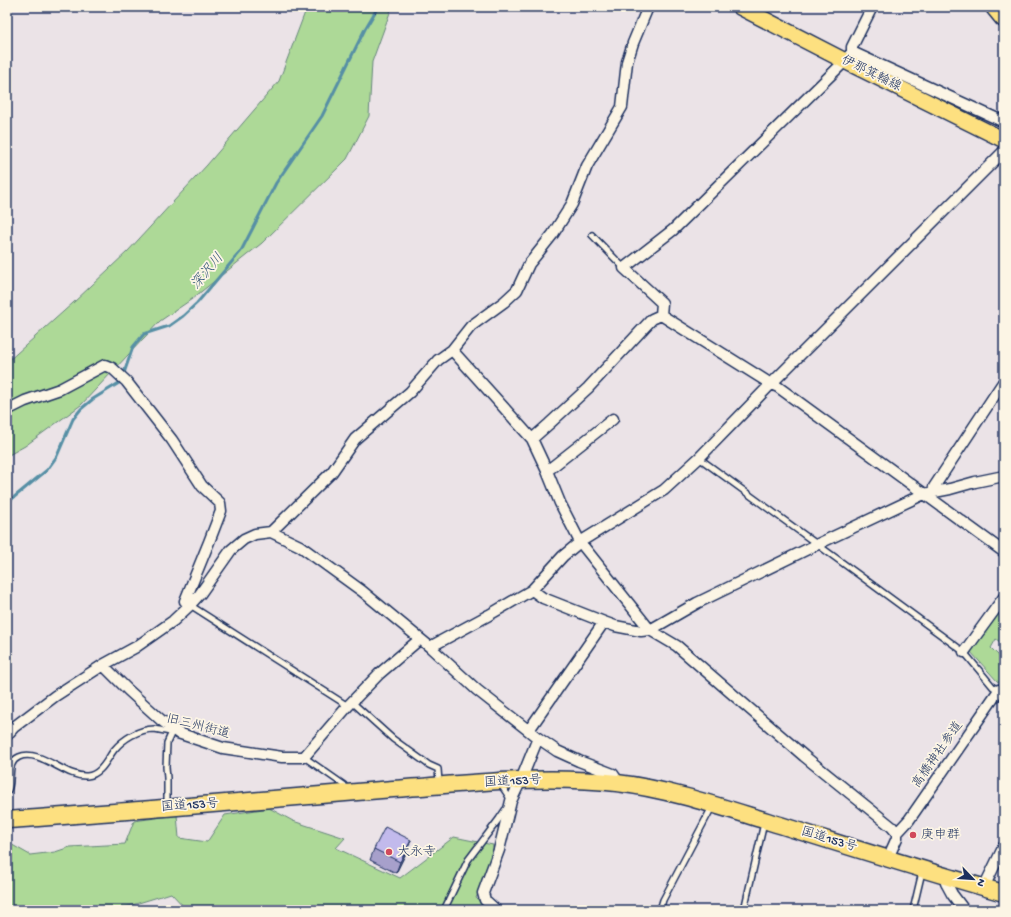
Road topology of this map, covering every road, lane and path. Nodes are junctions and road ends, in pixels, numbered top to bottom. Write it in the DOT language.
graph roads {
  1 [pos="648,7"];
  2 [pos="740,7"];
  3 [pos="872,7"];
  4 [pos="995,7"];
  5 [pos="1004,18"];
  6 [pos="848,57"];
  7 [pos="1004,122"];
  8 [pos="1004,140"];
  9 [pos="1004,151"];
  10 [pos="592,235"];
  11 [pos="624,268"];
  12 [pos="661,315"];
  13 [pos="452,350"];
  14 [pos="1004,381"];
  15 [pos="771,384"];
  16 [pos="7,410"];
  17 [pos="613,419"];
  18 [pos="532,439"];
  19 [pos="699,458"];
  20 [pos="547,471"];
  21 [pos="1004,476"];
  22 [pos="929,493"];
  23 [pos="271,532"];
  24 [pos="580,542"];
  25 [pos="818,544"];
  26 [pos="1004,552"];
  27 [pos="532,590"];
  28 [pos="1004,597"];
  29 [pos="190,605"];
  30 [pos="604,622"];
  31 [pos="650,630"];
  32 [pos="420,639"];
  33 [pos="430,647"];
  34 [pos="964,652"];
  35 [pos="103,665"];
  36 [pos="1002,691"];
  37 [pos="350,704"];
  38 [pos="529,730"];
  39 [pos="175,733"];
  40 [pos="7,735"];
  41 [pos="538,738"];
  42 [pos="304,757"];
  43 [pos="521,780"];
  44 [pos="500,782"];
  45 [pos="619,783"];
  46 [pos="440,786"];
  47 [pos="7,792"];
  48 [pos="346,793"];
  49 [pos="511,801"];
  50 [pos="713,804"];
  51 [pos="167,807"];
  52 [pos="7,820"];
  53 [pos="765,820"];
  54 [pos="897,834"];
  55 [pos="1004,846"];
  56 [pos="888,858"];
  57 [pos="923,870"];
  58 [pos="945,876"];
  59 [pos="984,888"];
  60 [pos="1004,893"];
  61 [pos="444,910"];
  62 [pos="496,910"];
  63 [pos="660,910"];
  64 [pos="744,910"];
  65 [pos="913,910"];
  66 [pos="964,910"];
  1 -- 13 [label="street"];
  2 -- 6 [label="main road, 伊那箕輪線"];
  3 -- 6 [label="street"];
  4 -- 5 [label="highway"];
  6 -- 7 [label="street"];
  6 -- 8 [label="main road, 伊那箕輪線"];
  6 -- 11 [label="street"];
  9 -- 15 [label="street"];
  10 -- 11 [label="lane"];
  11 -- 12 [label="street"];
  12 -- 15 [label="street"];
  12 -- 18 [label="street"];
  13 -- 18 [label="street"];
  13 -- 23 [label="street"];
  14 -- 22 [label="street"];
  15 -- 19 [label="street"];
  15 -- 22 [label="street"];
  16 -- 29 [label="street"];
  17 -- 20 [label="street"];
  18 -- 20 [label="street"];
  19 -- 24 [label="street"];
  19 -- 25 [label="lane"];
  20 -- 24 [label="street"];
  21 -- 22 [label="street"];
  22 -- 25 [label="street"];
  22 -- 26 [label="street"];
  23 -- 29 [label="street"];
  23 -- 32 [label="street"];
  24 -- 27 [label="street"];
  24 -- 31 [label="street"];
  25 -- 31 [label="street"];
  25 -- 34 [label="lane"];
  27 -- 30 [label="street"];
  27 -- 33 [label="street"];
  28 -- 34 [label="street"];
  29 -- 35 [label="street"];
  29 -- 37 [label="lane"];
  30 -- 31 [label="street"];
  30 -- 38 [label="street"];
  31 -- 54 [label="street"];
  32 -- 33 [label="street"];
  32 -- 37 [label="street"];
  33 -- 38 [label="street"];
  34 -- 36 [label="lane"];
  35 -- 39 [label="street"];
  35 -- 40 [label="street"];
  36 -- 54 [label="street, 高橋神社参道"];
  37 -- 42 [label="street"];
  37 -- 46 [label="lane"];
  38 -- 41 [label="street"];
  39 -- 42 [label="street, 旧三州街道"];
  39 -- 47 [label="lane, 旧三州街道"];
  39 -- 51 [label="lane"];
  41 -- 43 [label="street"];
  41 -- 45 [label="street"];
  42 -- 48 [label="lane"];
  43 -- 44 [label="highway, 国道153号"];
  43 -- 45 [label="highway, 国道153号"];
  43 -- 49 [label="street"];
  44 -- 46 [label="highway, 国道153号"];
  44 -- 49 [label="lane"];
  45 -- 50 [label="highway, 国道153号"];
  46 -- 48 [label="highway, 国道153号"];
  48 -- 51 [label="highway, 国道153号"];
  49 -- 61 [label="lane"];
  49 -- 62 [label="street"];
  50 -- 53 [label="highway, 国道153号"];
  50 -- 63 [label="lane"];
  51 -- 52 [label="highway, 国道153号"];
  53 -- 56 [label="highway, 国道153号"];
  53 -- 64 [label="lane"];
  54 -- 56 [label="street"];
  55 -- 59 [label="street"];
  56 -- 57 [label="highway, 国道153号"];
  57 -- 58 [label="highway, 国道153号"];
  57 -- 65 [label="lane"];
  58 -- 59 [label="highway, 国道153号"];
  58 -- 66 [label="street"];
  59 -- 60 [label="highway, 国道153号"];
}
